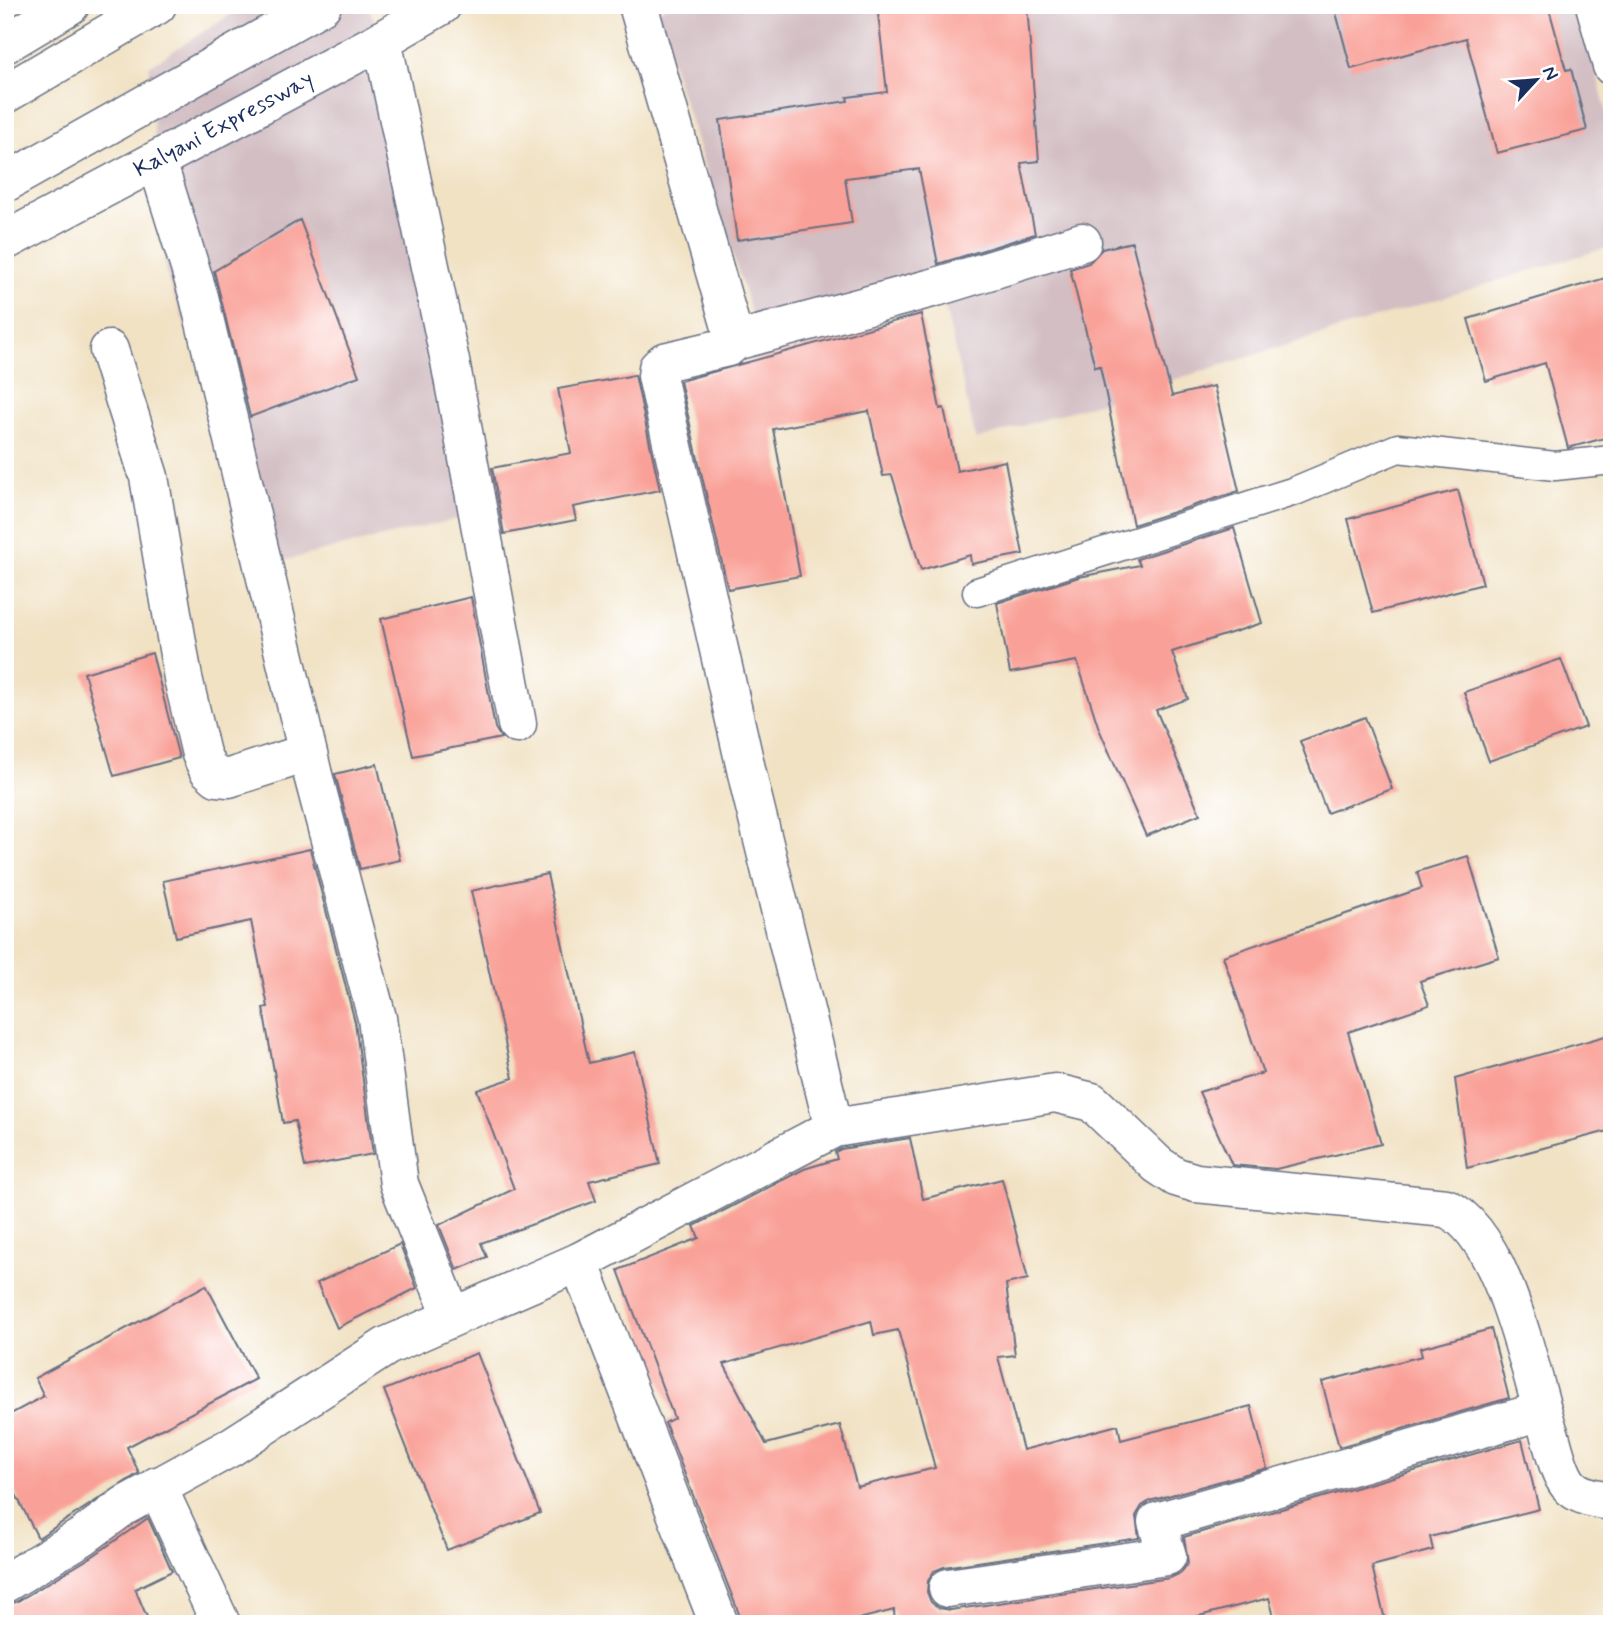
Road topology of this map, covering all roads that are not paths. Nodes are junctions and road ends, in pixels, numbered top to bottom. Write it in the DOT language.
graph roads {
  1 [pos="70,5"];
  2 [pos="157,5"];
  3 [pos="322,5"];
  4 [pos="442,5"];
  5 [pos="638,5"];
  6 [pos="1595,5"];
  7 [pos="382,40"];
  8 [pos="5,44"];
  9 [pos="1612,66"];
  10 [pos="5,94"];
  11 [pos="157,161"];
  12 [pos="5,183"];
  13 [pos="5,241"];
  14 [pos="1082,242"];
  15 [pos="735,341"];
  16 [pos="109,350"];
  17 [pos="1612,460"];
  18 [pos="977,592"];
  19 [pos="517,724"];
  20 [pos="307,753"];
  21 [pos="834,1128"];
  22 [pos="579,1262"];
  23 [pos="453,1316"];
  24 [pos="1542,1411"];
  25 [pos="157,1486"];
  26 [pos="1612,1501"];
  27 [pos="5,1583"];
  28 [pos="948,1588"];
  29 [pos="221,1624"];
  30 [pos="719,1624"];
  1 -- 8 [label="main road"];
  2 -- 10 [label="main road"];
  3 -- 12 [label="main road"];
  4 -- 7 [label="main road, Kalyani Expressway"];
  5 -- 15 [label="main road"];
  6 -- 9 [label="main road"];
  7 -- 11 [label="main road, Kalyani Expressway"];
  7 -- 19 [label="main road"];
  11 -- 13 [label="main road, Kalyani Expressway"];
  11 -- 20 [label="main road"];
  14 -- 15 [label="main road"];
  15 -- 21 [label="main road"];
  16 -- 20 [label="main road"];
  17 -- 18 [label="lane"];
  20 -- 23 [label="main road"];
  21 -- 22 [label="main road"];
  21 -- 24 [label="main road"];
  22 -- 23 [label="main road"];
  22 -- 30 [label="main road"];
  23 -- 25 [label="main road"];
  24 -- 26 [label="main road"];
  24 -- 28 [label="main road"];
  25 -- 27 [label="main road"];
  25 -- 29 [label="main road"];
}
